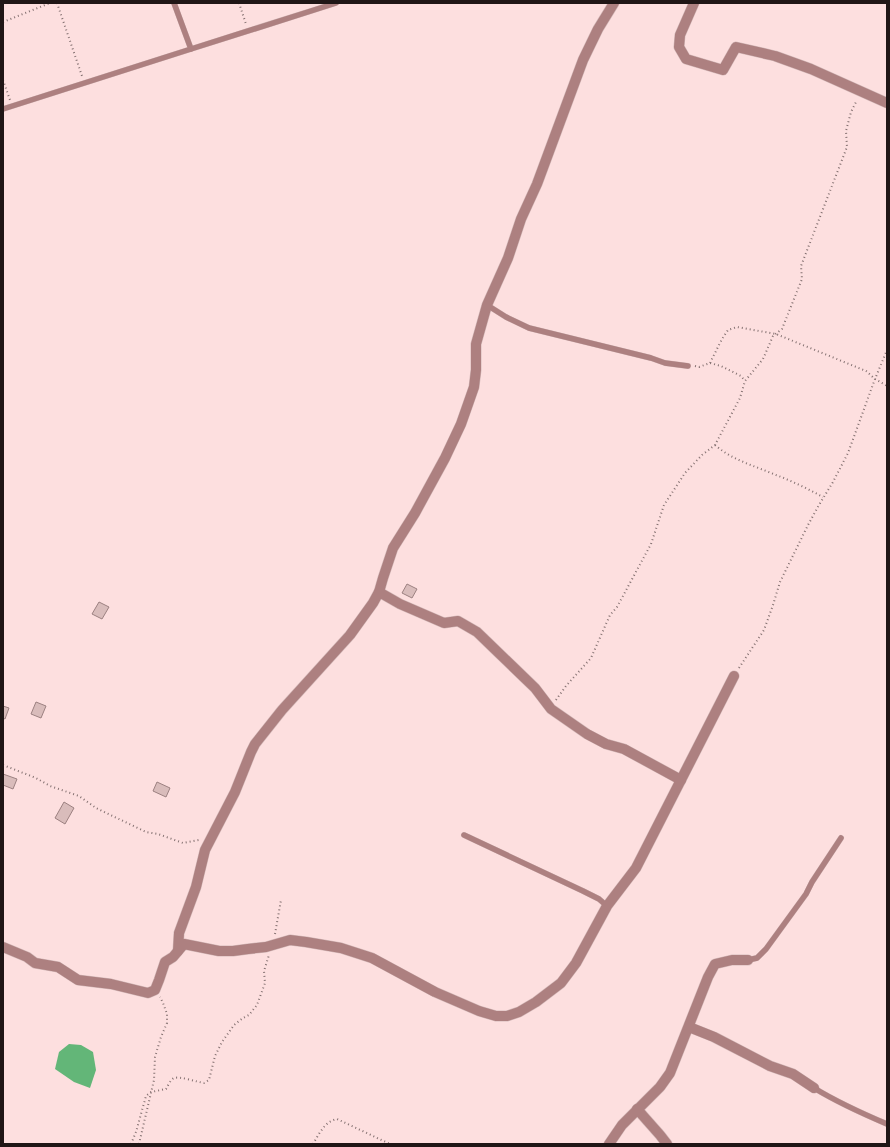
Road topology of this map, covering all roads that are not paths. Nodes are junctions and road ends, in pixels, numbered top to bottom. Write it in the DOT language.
graph roads {
  1 [pos="174,3"];
  2 [pos="336,3"];
  3 [pos="614,3"];
  4 [pos="694,3"];
  5 [pos="191,49"];
  6 [pos="887,103"];
  7 [pos="3,109"];
  8 [pos="487,305"];
  9 [pos="688,366"];
  10 [pos="379,592"];
  11 [pos="734,676"];
  12 [pos="681,780"];
  13 [pos="464,835"];
  14 [pos="841,838"];
  15 [pos="607,906"];
  16 [pos="3,947"];
  17 [pos="178,951"];
  18 [pos="748,960"];
  19 [pos="689,1027"];
  20 [pos="814,1088"];
  21 [pos="637,1109"];
  22 [pos="887,1124"];
  23 [pos="609,1144"];
  24 [pos="667,1144"];
  1 -- 5 [label="lane"];
  2 -- 5 [label="lane"];
  3 -- 8 [label="street"];
  4 -- 6 [label="street"];
  5 -- 7 [label="lane"];
  8 -- 9 [label="lane"];
  8 -- 10 [label="street"];
  10 -- 12 [label="street"];
  10 -- 17 [label="street"];
  11 -- 12 [label="street"];
  12 -- 15 [label="street"];
  13 -- 15 [label="lane"];
  14 -- 18 [label="lane"];
  15 -- 17 [label="street"];
  16 -- 17 [label="street"];
  18 -- 19 [label="street"];
  19 -- 20 [label="street"];
  19 -- 21 [label="street"];
  20 -- 22 [label="lane"];
  21 -- 23 [label="street"];
  21 -- 24 [label="street"];
}
